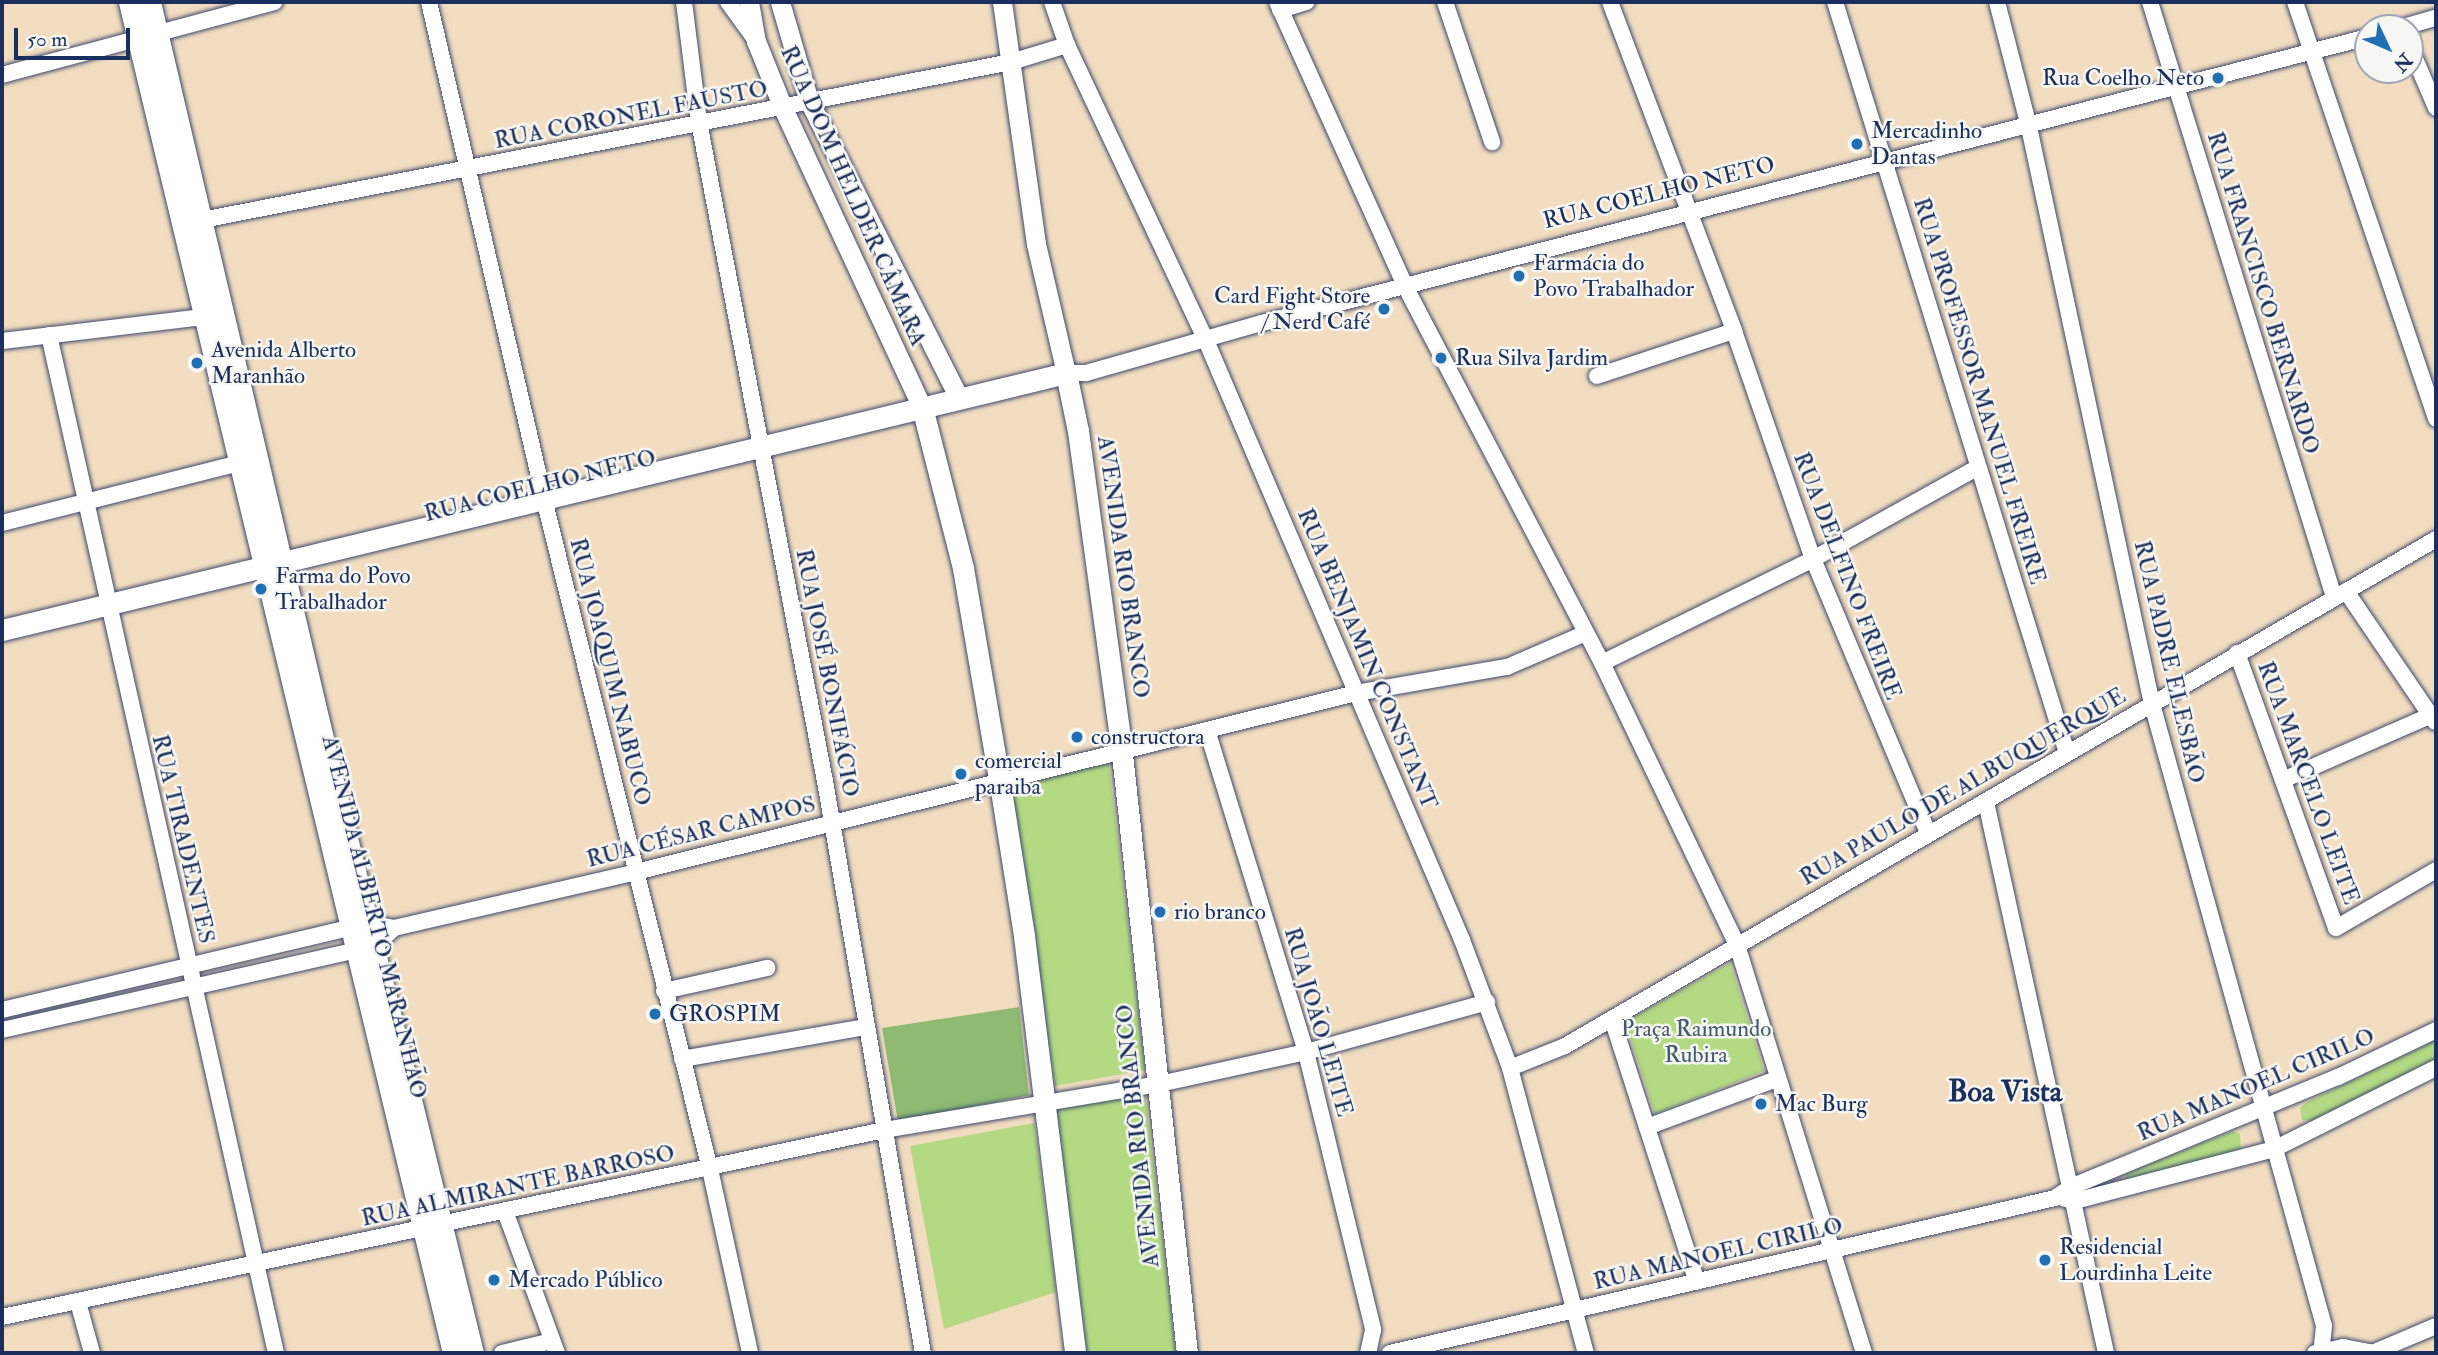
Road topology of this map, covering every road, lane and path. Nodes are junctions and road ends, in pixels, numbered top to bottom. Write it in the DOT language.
graph roads {
  1 [pos="129,2"];
  2 [pos="150,2"];
  3 [pos="274,2"];
  4 [pos="429,2"];
  5 [pos="684,2"];
  6 [pos="728,2"];
  7 [pos="749,2"];
  8 [pos="780,2"];
  9 [pos="1002,2"];
  10 [pos="1052,2"];
  11 [pos="1307,2"];
  12 [pos="1446,2"];
  13 [pos="1610,2"];
  14 [pos="1835,2"];
  15 [pos="1997,2"];
  16 [pos="2150,2"];
  17 [pos="2295,2"];
  18 [pos="1279,6"];
  19 [pos="148,36"];
  20 [pos="756,41"];
  21 [pos="2354,41"];
  22 [pos="1067,45"];
  23 [pos="2312,53"];
  24 [pos="1010,62"];
  25 [pos="2,75"];
  26 [pos="2424,80"];
  27 [pos="2176,89"];
  28 [pos="808,101"];
  29 [pos="783,108"];
  30 [pos="2436,108"];
  31 [pos="699,122"];
  32 [pos="2029,127"];
  33 [pos="1492,142"];
  34 [pos="1886,163"];
  35 [pos="467,171"];
  36 [pos="1689,212"];
  37 [pos="202,220"];
  38 [pos="1405,286"];
  39 [pos="204,317"];
  40 [pos="1734,331"];
  41 [pos="49,335"];
  42 [pos="1205,338"];
  43 [pos="2,341"];
  44 [pos="1597,376"];
  45 [pos="1074,377"];
  46 [pos="958,398"];
  47 [pos="925,413"];
  48 [pos="2436,419"];
  49 [pos="762,453"];
  50 [pos="239,463"];
  51 [pos="1978,467"];
  52 [pos="83,499"];
  53 [pos="545,505"];
  54 [pos="2,523"];
  55 [pos="2436,539"];
  56 [pos="1813,559"];
  57 [pos="275,570"];
  58 [pos="2340,594"];
  59 [pos="109,611"];
  60 [pos="2,630"];
  61 [pos="1586,633"];
  62 [pos="2,641"];
  63 [pos="2237,653"];
  64 [pos="1602,663"];
  65 [pos="1356,693"];
  66 [pos="2152,704"];
  67 [pos="2434,717"];
  68 [pos="1207,730"];
  69 [pos="2067,753"];
  70 [pos="1122,754"];
  71 [pos="2283,780"];
  72 [pos="1000,784"];
  73 [pos="1986,802"];
  74 [pos="831,823"];
  75 [pos="1928,833"];
  76 [pos="2436,870"];
  77 [pos="636,872"];
  78 [pos="363,937"];
  79 [pos="1737,945"];
  80 [pos="188,966"];
  81 [pos="767,968"];
  82 [pos="193,986"];
  83 [pos="664,990"];
  84 [pos="1487,1002"];
  85 [pos="2,1010"];
  86 [pos="1612,1019"];
  87 [pos="866,1027"];
  88 [pos="2,1030"];
  89 [pos="2436,1030"];
  90 [pos="1306,1052"];
  91 [pos="682,1059"];
  92 [pos="1510,1068"];
  93 [pos="2436,1068"];
  94 [pos="1777,1079"];
  95 [pos="1158,1084"];
  96 [pos="1044,1103"];
  97 [pos="2262,1107"];
  98 [pos="1647,1127"];
  99 [pos="884,1130"];
  100 [pos="2274,1149"];
  101 [pos="710,1169"];
  102 [pos="2074,1193"];
  103 [pos="505,1211"];
  104 [pos="432,1226"];
  105 [pos="1833,1253"];
  106 [pos="255,1263"];
  107 [pos="1697,1282"];
  108 [pos="78,1301"];
  109 [pos="1575,1310"];
  110 [pos="2,1317"];
  111 [pos="2324,1326"];
  112 [pos="2436,1326"];
  113 [pos="1373,1330"];
  114 [pos="555,1347"];
  115 [pos="2343,1350"];
  116 [pos="92,1353"];
  117 [pos="276,1353"];
  118 [pos="453,1353"];
  119 [pos="473,1353"];
  120 [pos="502,1353"];
  121 [pos="750,1353"];
  122 [pos="923,1353"];
  123 [pos="1075,1353"];
  124 [pos="1187,1353"];
  125 [pos="1368,1353"];
  126 [pos="1394,1353"];
  127 [pos="1586,1353"];
  128 [pos="1864,1353"];
  129 [pos="2106,1353"];
  130 [pos="2319,1353"];
  131 [pos="2373,1353"];
  1 -- 19 [label="main road, AVENIDA ALBERTO MARANHÃO"];
  2 -- 19 [label="main road, AVENIDA ALBERTO MARANHÃO"];
  3 -- 19 [label="street"];
  4 -- 35 [label="street, RUA JOAQUIM NABUCO"];
  5 -- 31 [label="street, RUA JOSÉ BONIFÁCIO"];
  6 -- 20 [label="street"];
  7 -- 20 [label="street, RUA DOM HELDER CÂMARA"];
  8 -- 28 [label="street, RUA DOM HELDER CÂMARA"];
  9 -- 24 [label="street, AVENIDA RIO BRANCO"];
  10 -- 22 [label="street, RUA BENJAMIN CONSTANT"];
  11 -- 18 [label="street"];
  12 -- 33 [label="street"];
  13 -- 36 [label="street, RUA DELFINO FREIRE"];
  14 -- 34 [label="street, RUA PROFESSOR MANUEL FREIRE"];
  15 -- 32 [label="street, RUA PADRE ELESBÃO"];
  16 -- 27 [label="street, RUA FRANCISCO BERNARDO"];
  17 -- 23 [label="street"];
  18 -- 38 [label="street"];
  19 -- 25 [label="street"];
  19 -- 37 [label="main road, AVENIDA ALBERTO MARANHÃO"];
  19 -- 39 [label="main road, AVENIDA ALBERTO MARANHÃO"];
  20 -- 29 [label="street, RUA DOM HELDER CÂMARA"];
  21 -- 23 [label="street, RUA COELHO NETO"];
  22 -- 24 [label="street, RUA CORONEL FAUSTO"];
  22 -- 42 [label="street, RUA BENJAMIN CONSTANT"];
  23 -- 27 [label="street, RUA COELHO NETO"];
  23 -- 48 [label="street"];
  24 -- 28 [label="street, RUA CORONEL FAUSTO"];
  24 -- 45 [label="street, AVENIDA RIO BRANCO"];
  26 -- 30 [label="street"];
  27 -- 32 [label="street, RUA COELHO NETO"];
  27 -- 58 [label="street, RUA FRANCISCO BERNARDO"];
  28 -- 29 [label="street, RUA CORONEL FAUSTO"];
  28 -- 46 [label="street, RUA DOM HELDER CÂMARA"];
  29 -- 31 [label="street, RUA CORONEL FAUSTO"];
  29 -- 47 [label="street, RUA DOM HELDER CÂMARA"];
  31 -- 35 [label="street, RUA CORONEL FAUSTO"];
  31 -- 49 [label="street, RUA JOSÉ BONIFÁCIO"];
  32 -- 34 [label="street, RUA COELHO NETO"];
  32 -- 66 [label="street, RUA PADRE ELESBÃO"];
  34 -- 36 [label="street, RUA COELHO NETO"];
  34 -- 51 [label="street, RUA PROFESSOR MANUEL FREIRE"];
  35 -- 37 [label="street, RUA CORONEL FAUSTO"];
  35 -- 53 [label="street, RUA JOAQUIM NABUCO"];
  36 -- 38 [label="street, RUA COELHO NETO"];
  36 -- 40 [label="street, RUA DELFINO FREIRE"];
  37 -- 57 [label="main road, AVENIDA ALBERTO MARANHÃO"];
  38 -- 42 [label="street, RUA COELHO NETO"];
  38 -- 61 [label="street"];
  39 -- 41 [label="street"];
  39 -- 50 [label="main road, AVENIDA ALBERTO MARANHÃO"];
  40 -- 44 [label="street"];
  40 -- 56 [label="street, RUA DELFINO FREIRE"];
  41 -- 43 [label="street"];
  41 -- 52 [label="street, RUA TIRADENTES"];
  42 -- 45 [label="street, RUA COELHO NETO"];
  42 -- 65 [label="street, RUA BENJAMIN CONSTANT"];
  45 -- 46 [label="main road, RUA COELHO NETO"];
  45 -- 47 [label="main road, RUA COELHO NETO"];
  45 -- 70 [label="main road, AVENIDA RIO BRANCO"];
  46 -- 47 [label="main road, RUA COELHO NETO"];
  47 -- 49 [label="main road, RUA COELHO NETO"];
  47 -- 72 [label="main road"];
  49 -- 53 [label="main road, RUA COELHO NETO"];
  49 -- 74 [label="street, RUA JOSÉ BONIFÁCIO"];
  50 -- 52 [label="street"];
  50 -- 57 [label="main road, AVENIDA ALBERTO MARANHÃO"];
  51 -- 56 [label="street"];
  51 -- 69 [label="street, RUA PROFESSOR MANUEL FREIRE"];
  52 -- 54 [label="street"];
  52 -- 59 [label="street, RUA TIRADENTES"];
  53 -- 57 [label="main road, RUA COELHO NETO"];
  53 -- 77 [label="street, RUA JOAQUIM NABUCO"];
  55 -- 58 [label="street, RUA PAULO DE ALBUQUERQUE"];
  56 -- 64 [label="street"];
  56 -- 75 [label="street, RUA DELFINO FREIRE"];
  57 -- 59 [label="main road, RUA COELHO NETO"];
  57 -- 78 [label="main road, AVENIDA ALBERTO MARANHÃO"];
  58 -- 63 [label="street, RUA PAULO DE ALBUQUERQUE"];
  58 -- 67 [label="street, RUA FRANCISCO BERNARDO"];
  59 -- 60 [label="main road, RUA COELHO NETO"];
  59 -- 62 [label="main road, RUA COELHO NETO"];
  59 -- 80 [label="street, RUA TIRADENTES"];
  61 -- 64 [label="street"];
  61 -- 65 [label="street, RUA CÉSAR CAMPOS"];
  63 -- 66 [label="street, RUA PAULO DE ALBUQUERQUE"];
  63 -- 71 [label="street, RUA MARCELO LEITE"];
  64 -- 79 [label="street"];
  65 -- 68 [label="street, RUA CÉSAR CAMPOS"];
  65 -- 84 [label="street, RUA BENJAMIN CONSTANT"];
  66 -- 69 [label="street, RUA PAULO DE ALBUQUERQUE"];
  66 -- 97 [label="street, RUA PADRE ELESBÃO"];
  67 -- 71 [label="street"];
  68 -- 70 [label="street, RUA CÉSAR CAMPOS"];
  68 -- 90 [label="street, RUA JOÃO LEITE"];
  69 -- 73 [label="street, RUA PAULO DE ALBUQUERQUE"];
  70 -- 72 [label="street, RUA CÉSAR CAMPOS"];
  70 -- 95 [label="main road, AVENIDA RIO BRANCO"];
  71 -- 76 [label="street, RUA MARCELO LEITE"];
  72 -- 74 [label="street, RUA CÉSAR CAMPOS"];
  72 -- 96 [label="main road"];
  73 -- 75 [label="street, RUA PAULO DE ALBUQUERQUE"];
  73 -- 102 [label="street"];
  74 -- 77 [label="street, RUA CÉSAR CAMPOS"];
  74 -- 87 [label="street, RUA JOSÉ BONIFÁCIO"];
  75 -- 79 [label="street, RUA PAULO DE ALBUQUERQUE"];
  77 -- 78 [label="street, RUA CÉSAR CAMPOS"];
  77 -- 83 [label="street, RUA JOAQUIM NABUCO"];
  78 -- 80 [label="street"];
  78 -- 82 [label="street"];
  78 -- 104 [label="main road, AVENIDA ALBERTO MARANHÃO"];
  79 -- 86 [label="street, RUA PAULO DE ALBUQUERQUE"];
  79 -- 94 [label="street"];
  80 -- 82 [label="street, RUA TIRADENTES"];
  80 -- 85 [label="street"];
  81 -- 83 [label="street"];
  82 -- 88 [label="street"];
  82 -- 106 [label="street, RUA TIRADENTES"];
  83 -- 91 [label="street, RUA JOAQUIM NABUCO"];
  84 -- 90 [label="street, RUA ALMIRANTE BARROSO"];
  84 -- 92 [label="street, RUA BENJAMIN CONSTANT"];
  86 -- 92 [label="street, RUA PAULO DE ALBUQUERQUE"];
  86 -- 98 [label="street"];
  87 -- 91 [label="street"];
  87 -- 99 [label="street, RUA JOSÉ BONIFÁCIO"];
  89 -- 97 [label="street, RUA MANOEL CIRILO"];
  90 -- 95 [label="street, RUA ALMIRANTE BARROSO"];
  90 -- 113 [label="street, RUA JOÃO LEITE"];
  91 -- 101 [label="street, RUA JOAQUIM NABUCO"];
  92 -- 109 [label="street, RUA BENJAMIN CONSTANT"];
  93 -- 100 [label="street, RUA MANOEL CIRILO"];
  94 -- 98 [label="street"];
  94 -- 105 [label="street"];
  95 -- 96 [label="street, RUA ALMIRANTE BARROSO"];
  95 -- 124 [label="main road, AVENIDA RIO BRANCO"];
  96 -- 99 [label="street, RUA ALMIRANTE BARROSO"];
  96 -- 123 [label="main road"];
  97 -- 100 [label="street, RUA PADRE ELESBÃO"];
  97 -- 102 [label="street, RUA MANOEL CIRILO"];
  98 -- 107 [label="street"];
  99 -- 101 [label="street, RUA ALMIRANTE BARROSO"];
  99 -- 122 [label="street, RUA JOSÉ BONIFÁCIO"];
  100 -- 102 [label="street, RUA MANOEL CIRILO"];
  100 -- 111 [label="street, RUA PADRE ELESBÃO"];
  101 -- 103 [label="street, RUA ALMIRANTE BARROSO"];
  101 -- 121 [label="street, RUA JOAQUIM NABUCO"];
  102 -- 105 [label="street, RUA MANOEL CIRILO"];
  102 -- 129 [label="street"];
  103 -- 104 [label="street, RUA ALMIRANTE BARROSO"];
  103 -- 114 [label="street"];
  104 -- 106 [label="street, RUA ALMIRANTE BARROSO"];
  104 -- 118 [label="main road, AVENIDA ALBERTO MARANHÃO"];
  104 -- 119 [label="main road, AVENIDA ALBERTO MARANHÃO"];
  105 -- 107 [label="street, RUA MANOEL CIRILO"];
  105 -- 128 [label="street"];
  106 -- 108 [label="street, RUA ALMIRANTE BARROSO"];
  106 -- 117 [label="street, RUA TIRADENTES"];
  107 -- 109 [label="street, RUA MANOEL CIRILO"];
  108 -- 110 [label="street, RUA ALMIRANTE BARROSO"];
  108 -- 116 [label="street"];
  109 -- 126 [label="street, RUA MANOEL CIRILO"];
  109 -- 127 [label="street, RUA BENJAMIN CONSTANT"];
  111 -- 115 [label="street, RUA PADRE ELESBÃO"];
  111 -- 130 [label="street, RUA PADRE ELESBÃO"];
  112 -- 131 [label="street"];
  113 -- 125 [label="street, RUA JOÃO LEITE"];
  113 -- 126 [label="street"];
  114 -- 120 [label="street"];
  115 -- 130 [label="street"];
  115 -- 131 [label="street"];
}
